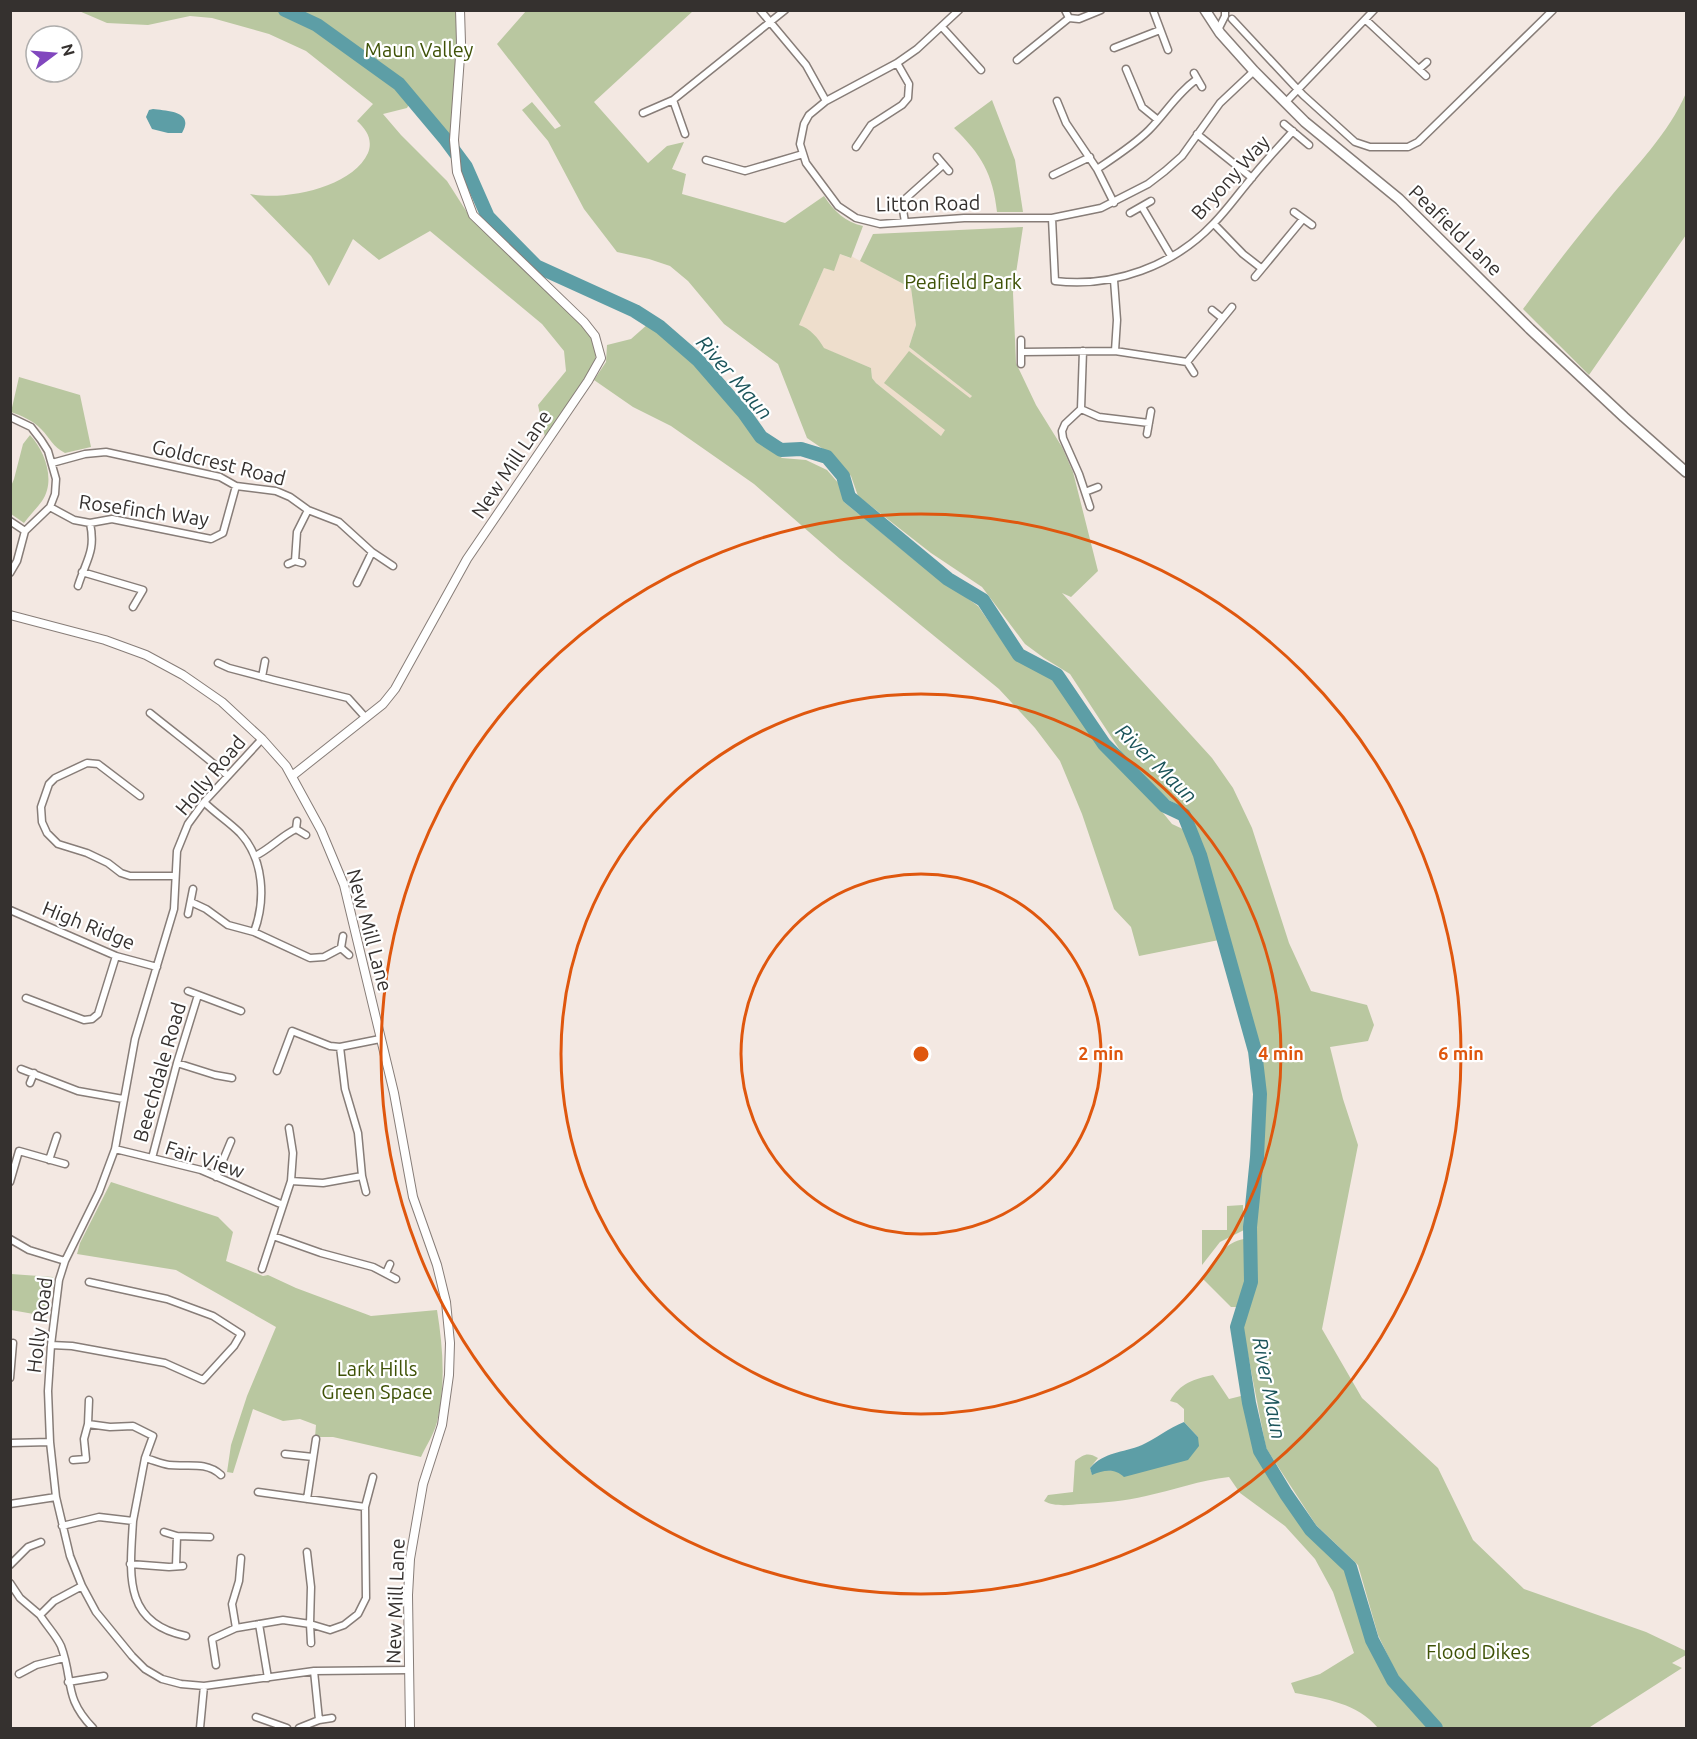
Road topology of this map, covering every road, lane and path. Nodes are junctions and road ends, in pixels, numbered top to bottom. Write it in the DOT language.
graph roads {
  1 [pos="460,10"];
  2 [pos="760,10"];
  3 [pos="785,10"];
  4 [pos="959,10"];
  5 [pos="1065,10"];
  6 [pos="1101,10"];
  7 [pos="1153,10"];
  8 [pos="1205,10"];
  9 [pos="1225,10"];
  10 [pos="1374,10"];
  11 [pos="1552,10"];
  12 [pos="1069,18"];
  13 [pos="1232,19"];
  14 [pos="1366,20"];
  15 [pos="770,22"];
  16 [pos="942,27"];
  17 [pos="1160,30"];
  18 [pos="1218,30"];
  19 [pos="1114,48"];
  20 [pos="1168,50"];
  21 [pos="1017,60"];
  22 [pos="1426,62"];
  23 [pos="897,63"];
  24 [pos="1126,69"];
  25 [pos="1419,69"];
  26 [pos="981,70"];
  27 [pos="1254,71"];
  28 [pos="1138,76"];
  29 [pos="1426,76"];
  30 [pos="1130,80"];
  31 [pos="1202,87"];
  32 [pos="1297,89"];
  33 [pos="674,100"];
  34 [pos="826,101"];
  35 [pos="1058,101"];
  36 [pos="1285,103"];
  37 [pos="1060,110"];
  38 [pos="643,113"];
  39 [pos="1053,113"];
  40 [pos="1158,120"];
  41 [pos="1284,124"];
  42 [pos="1293,131"];
  43 [pos="685,134"];
  44 [pos="1197,134"];
  45 [pos="1309,145"];
  46 [pos="856,147"];
  47 [pos="803,154"];
  48 [pos="937,157"];
  49 [pos="1090,158"];
  50 [pos="706,160"];
  51 [pos="943,165"];
  52 [pos="1097,169"];
  53 [pos="949,171"];
  54 [pos="1060,173"];
  55 [pos="1053,175"];
  56 [pos="1252,178"];
  57 [pos="1064,180"];
  58 [pos="1151,201"];
  59 [pos="1114,203"];
  60 [pos="1142,207"];
  61 [pos="1294,212"];
  62 [pos="1130,213"];
  63 [pos="1052,218"];
  64 [pos="1303,219"];
  65 [pos="905,222"];
  66 [pos="1214,224"];
  67 [pos="1312,225"];
  68 [pos="1171,256"];
  69 [pos="1261,268"];
  70 [pos="1255,277"];
  71 [pos="1114,280"];
  72 [pos="1232,307"];
  73 [pos="1212,310"];
  74 [pos="1222,318"];
  75 [pos="1022,340"];
  76 [pos="1083,351"];
  77 [pos="1115,351"];
  78 [pos="1022,352"];
  79 [pos="1187,362"];
  80 [pos="1021,364"];
  81 [pos="1194,374"];
  82 [pos="1081,409"];
  83 [pos="1151,411"];
  84 [pos="10,417"];
  85 [pos="1149,423"];
  86 [pos="1148,434"];
  87 [pos="52,463"];
  88 [pos="1686,472"];
  89 [pos="236,486"];
  90 [pos="1098,487"];
  91 [pos="1084,492"];
  92 [pos="50,507"];
  93 [pos="1090,507"];
  94 [pos="308,510"];
  95 [pos="10,521"];
  96 [pos="90,523"];
  97 [pos="25,531"];
  98 [pos="372,552"];
  99 [pos="288,564"];
  100 [pos="393,566"];
  101 [pos="82,572"];
  102 [pos="10,573"];
  103 [pos="357,583"];
  104 [pos="78,586"];
  105 [pos="133,607"];
  106 [pos="10,615"];
  107 [pos="265,662"];
  108 [pos="218,663"];
  109 [pos="262,677"];
  110 [pos="150,713"];
  111 [pos="366,718"];
  112 [pos="262,739"];
  113 [pos="228,776"];
  114 [pos="292,776"];
  115 [pos="140,796"];
  116 [pos="204,802"];
  117 [pos="297,820"];
  118 [pos="296,829"];
  119 [pos="306,835"];
  120 [pos="255,856"];
  121 [pos="175,876"];
  122 [pos="193,889"];
  123 [pos="191,902"];
  124 [pos="10,910"];
  125 [pos="188,914"];
  126 [pos="254,932"];
  127 [pos="343,936"];
  128 [pos="341,948"];
  129 [pos="349,955"];
  130 [pos="117,956"];
  131 [pos="157,967"];
  132 [pos="188,991"];
  133 [pos="198,995"];
  134 [pos="26,998"];
  135 [pos="241,1011"];
  136 [pos="380,1039"];
  137 [pos="340,1047"];
  138 [pos="177,1063"];
  139 [pos="21,1069"];
  140 [pos="277,1071"];
  141 [pos="34,1073"];
  142 [pos="232,1078"];
  143 [pos="30,1083"];
  144 [pos="123,1099"];
  145 [pos="289,1128"];
  146 [pos="57,1136"];
  147 [pos="231,1141"];
  148 [pos="115,1149"];
  149 [pos="152,1158"];
  150 [pos="49,1160"];
  151 [pos="65,1164"];
  152 [pos="362,1176"];
  153 [pos="216,1177"];
  154 [pos="291,1181"];
  155 [pos="10,1182"];
  156 [pos="366,1192"];
  157 [pos="283,1205"];
  158 [pos="273,1236"];
  159 [pos="10,1239"];
  160 [pos="65,1261"];
  161 [pos="390,1264"];
  162 [pos="262,1269"];
  163 [pos="386,1273"];
  164 [pos="396,1279"];
  165 [pos="89,1282"];
  166 [pos="13,1343"];
  167 [pos="51,1345"];
  168 [pos="11,1353"];
  169 [pos="10,1378"];
  170 [pos="89,1400"];
  171 [pos="88,1424"];
  172 [pos="316,1439"];
  173 [pos="50,1442"];
  174 [pos="10,1443"];
  175 [pos="285,1454"];
  176 [pos="313,1457"];
  177 [pos="145,1458"];
  178 [pos="73,1460"];
  179 [pos="221,1475"];
  180 [pos="373,1477"];
  181 [pos="258,1492"];
  182 [pos="56,1497"];
  183 [pos="307,1499"];
  184 [pos="10,1504"];
  185 [pos="365,1508"];
  186 [pos="133,1521"];
  187 [pos="62,1526"];
  188 [pos="164,1532"];
  189 [pos="177,1536"];
  190 [pos="210,1537"];
  191 [pos="41,1542"];
  192 [pos="308,1552"];
  193 [pos="241,1558"];
  194 [pos="11,1562"];
  195 [pos="130,1564"];
  196 [pos="11,1586"];
  197 [pos="81,1586"];
  198 [pos="40,1615"];
  199 [pos="259,1623"];
  200 [pos="310,1624"];
  201 [pos="236,1628"];
  202 [pos="186,1636"];
  203 [pos="311,1643"];
  204 [pos="64,1658"];
  205 [pos="216,1665"];
  206 [pos="410,1670"];
  207 [pos="314,1671"];
  208 [pos="19,1674"];
  209 [pos="104,1676"];
  210 [pos="268,1678"];
  211 [pos="68,1682"];
  212 [pos="204,1686"];
  213 [pos="256,1717"];
  214 [pos="332,1718"];
  215 [pos="319,1720"];
  216 [pos="93,1728"];
  217 [pos="200,1728"];
  218 [pos="287,1728"];
  219 [pos="298,1728"];
  220 [pos="410,1728"];
  1 -- 111 [label="street, New Mill Lane"];
  2 -- 15 [label="street"];
  3 -- 15 [label="street"];
  4 -- 16 [label="street"];
  5 -- 12 [label="street"];
  6 -- 12 [label="street"];
  7 -- 17 [label="street"];
  8 -- 18 [label="main road, Peafield Lane"];
  9 -- 18 [label="street"];
  10 -- 14 [label="street"];
  11 -- 32 [label="street"];
  12 -- 21 [label="street"];
  13 -- 32 [label="street"];
  14 -- 25 [label="street"];
  14 -- 32 [label="street"];
  15 -- 33 [label="street"];
  15 -- 34 [label="street"];
  16 -- 23 [label="street"];
  16 -- 26 [label="street"];
  17 -- 19 [label="street"];
  17 -- 20 [label="street"];
  18 -- 27 [label="main road, Peafield Lane"];
  22 -- 25 [label="street"];
  23 -- 34 [label="street"];
  23 -- 46 [label="street"];
  24 -- 30 [label="street"];
  25 -- 29 [label="street"];
  27 -- 36 [label="main road, Peafield Lane"];
  27 -- 44 [label="street, Litton Road"];
  28 -- 30 [label="street"];
  30 -- 40 [label="street"];
  31 -- 40 [label="street"];
  32 -- 36 [label="street"];
  33 -- 38 [label="street"];
  33 -- 43 [label="street"];
  34 -- 47 [label="street"];
  35 -- 37 [label="street"];
  36 -- 88 [label="main road, Peafield Lane"];
  37 -- 39 [label="street"];
  37 -- 49 [label="street"];
  40 -- 52 [label="street"];
  41 -- 42 [label="street, Bryony Way"];
  42 -- 45 [label="street, Bryony Way"];
  42 -- 56 [label="street, Bryony Way"];
  44 -- 56 [label="street"];
  44 -- 59 [label="street, Litton Road"];
  47 -- 50 [label="street"];
  47 -- 65 [label="street, Litton Road"];
  48 -- 51 [label="street"];
  49 -- 52 [label="street"];
  49 -- 54 [label="street"];
  51 -- 53 [label="street"];
  51 -- 65 [label="street"];
  52 -- 59 [label="street"];
  54 -- 55 [label="street"];
  54 -- 57 [label="street"];
  56 -- 66 [label="street, Bryony Way"];
  58 -- 60 [label="street"];
  59 -- 63 [label="street, Litton Road"];
  60 -- 62 [label="street"];
  60 -- 68 [label="street"];
  61 -- 64 [label="street"];
  63 -- 65 [label="street, Litton Road"];
  63 -- 71 [label="street, Bryony Way"];
  64 -- 67 [label="street"];
  64 -- 69 [label="street"];
  66 -- 68 [label="street, Bryony Way"];
  66 -- 69 [label="street"];
  68 -- 71 [label="street, Bryony Way"];
  69 -- 70 [label="street"];
  71 -- 77 [label="street"];
  72 -- 74 [label="street"];
  73 -- 74 [label="street"];
  74 -- 79 [label="street"];
  75 -- 78 [label="street"];
  76 -- 77 [label="street"];
  76 -- 78 [label="street"];
  76 -- 82 [label="street"];
  77 -- 79 [label="street"];
  78 -- 80 [label="street"];
  79 -- 81 [label="street"];
  82 -- 85 [label="street"];
  82 -- 91 [label="street"];
  83 -- 85 [label="street"];
  84 -- 87 [label="street"];
  85 -- 86 [label="street"];
  87 -- 89 [label="street, Goldcrest Road"];
  87 -- 92 [label="street"];
  89 -- 94 [label="street, Goldcrest Road"];
  89 -- 96 [label="street, Rosefinch Way"];
  90 -- 91 [label="street"];
  91 -- 93 [label="street"];
  92 -- 96 [label="street, Rosefinch Way"];
  92 -- 97 [label="street"];
  94 -- 98 [label="street, Goldcrest Road"];
  94 -- 99 [label="street"];
  95 -- 97 [label="street"];
  96 -- 101 [label="street"];
  97 -- 102 [label="street"];
  98 -- 100 [label="street, Goldcrest Road"];
  98 -- 103 [label="street"];
  101 -- 104 [label="street"];
  101 -- 105 [label="street"];
  106 -- 112 [label="street"];
  107 -- 109 [label="street"];
  108 -- 109 [label="street"];
  109 -- 111 [label="street"];
  110 -- 113 [label="street"];
  111 -- 114 [label="street, New Mill Lane"];
  112 -- 113 [label="street, Holly Road"];
  112 -- 114 [label="street"];
  113 -- 116 [label="street, Holly Road"];
  114 -- 136 [label="street, New Mill Lane"];
  115 -- 121 [label="street"];
  116 -- 120 [label="street"];
  116 -- 121 [label="street, Holly Road"];
  117 -- 118 [label="street"];
  118 -- 119 [label="street"];
  118 -- 120 [label="street"];
  120 -- 126 [label="street"];
  121 -- 131 [label="street, Holly Road"];
  122 -- 123 [label="street"];
  123 -- 125 [label="street"];
  123 -- 126 [label="street"];
  124 -- 130 [label="street, High Ridge"];
  126 -- 128 [label="street"];
  127 -- 128 [label="street"];
  128 -- 129 [label="street"];
  130 -- 131 [label="street, High Ridge"];
  130 -- 134 [label="street"];
  131 -- 144 [label="street, Holly Road"];
  132 -- 133 [label="street, Beechdale Road"];
  133 -- 135 [label="street, Beechdale Road"];
  133 -- 138 [label="street, Beechdale Road"];
  136 -- 137 [label="street"];
  136 -- 206 [label="street, New Mill Lane"];
  137 -- 140 [label="street"];
  137 -- 152 [label="street"];
  138 -- 142 [label="street"];
  138 -- 149 [label="street, Beechdale Road"];
  139 -- 141 [label="street"];
  141 -- 143 [label="street"];
  141 -- 144 [label="street"];
  144 -- 148 [label="street, Holly Road"];
  145 -- 154 [label="street"];
  146 -- 150 [label="street"];
  147 -- 153 [label="street"];
  148 -- 149 [label="street, Fair View"];
  148 -- 160 [label="street, Holly Road"];
  149 -- 153 [label="street, Fair View"];
  150 -- 151 [label="street"];
  150 -- 155 [label="street"];
  152 -- 154 [label="street"];
  152 -- 156 [label="street"];
  153 -- 157 [label="street, Fair View"];
  154 -- 157 [label="street"];
  157 -- 158 [label="street"];
  158 -- 162 [label="street"];
  158 -- 163 [label="street"];
  159 -- 160 [label="street"];
  160 -- 167 [label="street, Holly Road"];
  161 -- 163 [label="street"];
  163 -- 164 [label="street"];
  165 -- 167 [label="street"];
  166 -- 168 [label="street"];
  167 -- 173 [label="street, Holly Road"];
  168 -- 169 [label="street"];
  170 -- 171 [label="street"];
  171 -- 177 [label="street"];
  171 -- 178 [label="street"];
  172 -- 176 [label="street"];
  173 -- 174 [label="street"];
  173 -- 182 [label="street, Holly Road"];
  175 -- 176 [label="street"];
  176 -- 183 [label="street"];
  177 -- 179 [label="street"];
  177 -- 186 [label="street"];
  180 -- 185 [label="street"];
  181 -- 183 [label="street"];
  182 -- 184 [label="street"];
  182 -- 187 [label="street, Holly Road"];
  183 -- 185 [label="street"];
  185 -- 200 [label="street"];
  186 -- 187 [label="street"];
  186 -- 195 [label="street"];
  187 -- 197 [label="street, Holly Road"];
  188 -- 189 [label="street"];
  189 -- 190 [label="street"];
  189 -- 195 [label="street"];
  191 -- 194 [label="street"];
  192 -- 200 [label="street"];
  193 -- 201 [label="street"];
  195 -- 202 [label="street"];
  196 -- 198 [label="street"];
  197 -- 198 [label="street"];
  197 -- 212 [label="street, Holly Road"];
  198 -- 204 [label="street"];
  199 -- 200 [label="street"];
  199 -- 201 [label="street"];
  199 -- 210 [label="street"];
  200 -- 203 [label="street"];
  201 -- 205 [label="street"];
  204 -- 208 [label="street"];
  204 -- 211 [label="street"];
  206 -- 207 [label="street, Holly Road"];
  206 -- 220 [label="street, New Mill Lane"];
  207 -- 210 [label="street, Holly Road"];
  207 -- 215 [label="street"];
  209 -- 211 [label="street"];
  210 -- 212 [label="street, Holly Road"];
  211 -- 216 [label="street"];
  212 -- 217 [label="street"];
  213 -- 218 [label="street"];
  214 -- 215 [label="street"];
  215 -- 219 [label="street"];
}
